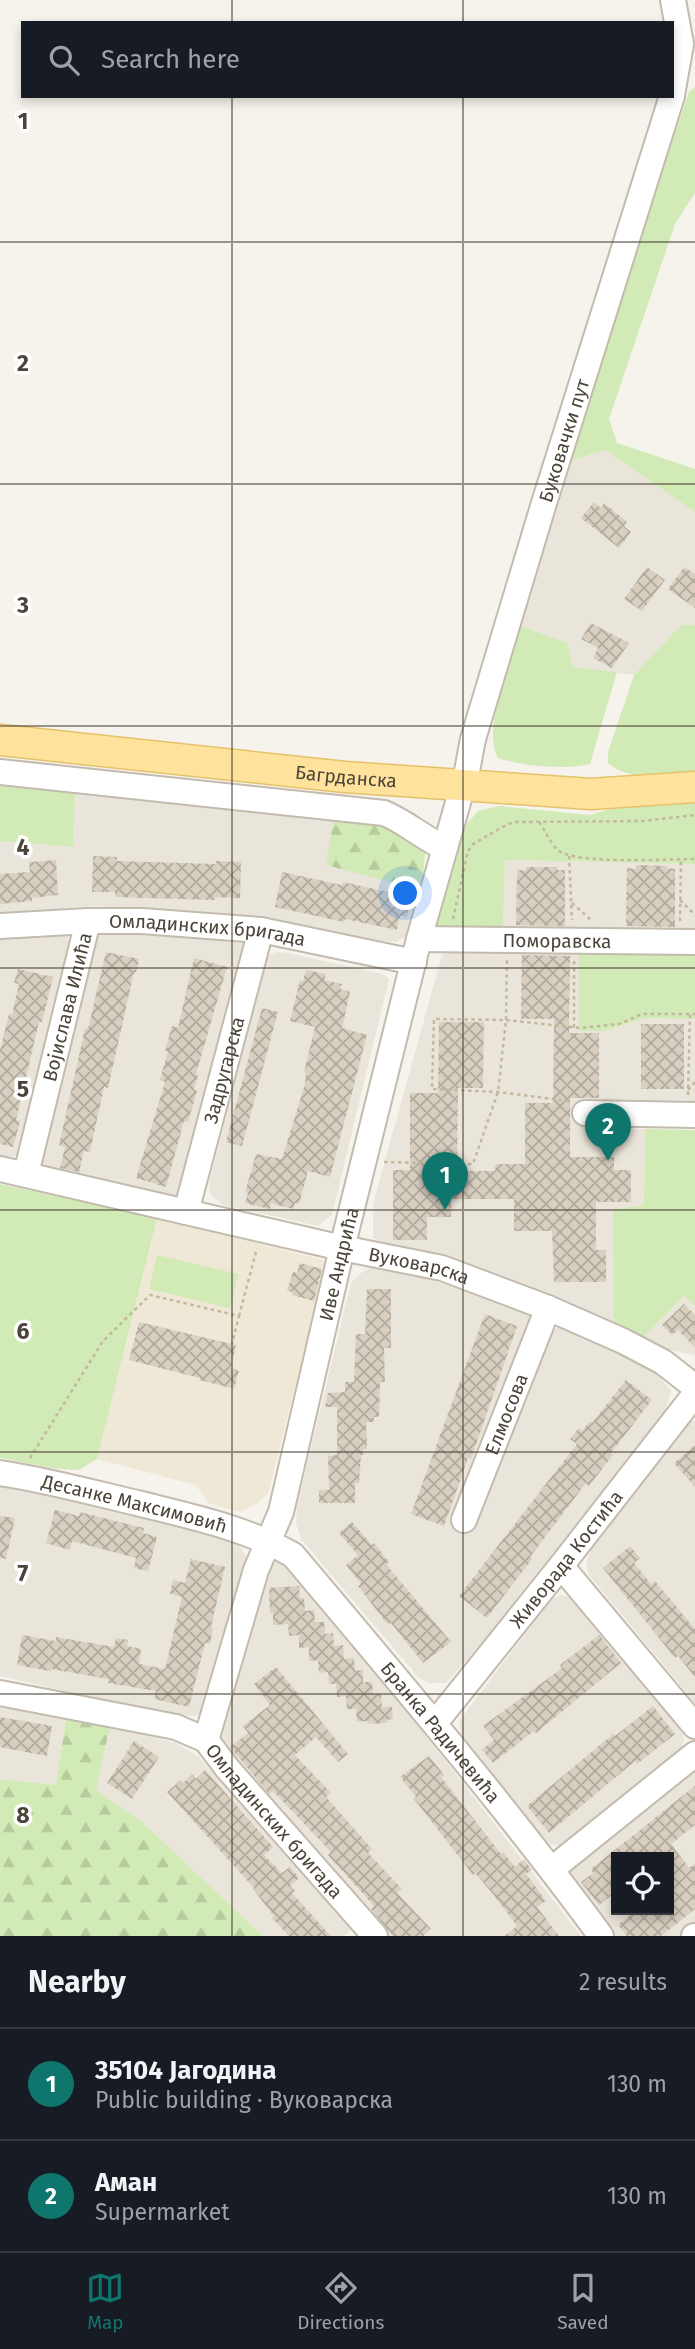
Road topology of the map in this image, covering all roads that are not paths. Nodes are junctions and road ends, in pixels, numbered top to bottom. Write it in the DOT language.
graph roads {
  1 [pos="682,12"];
  2 [pos="687,64"];
  3 [pos="674,91"];
  4 [pos="671,98"];
  5 [pos="0,740"];
  6 [pos="0,772"];
  7 [pos="327,775"];
  8 [pos="462,785"];
  9 [pos="695,787"];
  10 [pos="317,806"];
  11 [pos="445,848"];
  12 [pos="88,921"];
  13 [pos="0,926"];
  14 [pos="261,930"];
  15 [pos="687,942"];
  16 [pos="416,950"];
  17 [pos="585,1113"];
  18 [pos="691,1114"];
  19 [pos="0,1169"];
  20 [pos="26,1174"];
  21 [pos="187,1212"];
  22 [pos="342,1248"];
  23 [pos="548,1308"];
  24 [pos="695,1387"];
  25 [pos="695,1394"];
  26 [pos="10,1474"];
  27 [pos="464,1520"];
  28 [pos="268,1540"];
  29 [pos="561,1566"];
  30 [pos="0,1693"];
  31 [pos="435,1723"];
  32 [pos="695,1726"];
  33 [pos="206,1740"];
  34 [pos="695,1754"];
  35 [pos="552,1869"];
  36 [pos="375,1936"];
  37 [pos="601,1936"];
  1 -- 2 [label="street, Буковачки пут"];
  2 -- 3 [label="street, Буковачки пут"];
  4 -- 8 [label="street, Буковачки пут"];
  5 -- 7 [label="main road, Багрданска"];
  6 -- 10 [label="street"];
  7 -- 8 [label="main road, Багрданска"];
  7 -- 10 [label="street"];
  8 -- 9 [label="main road, Багрданска"];
  8 -- 11 [label="street, Иве Андрића"];
  10 -- 11 [label="street"];
  11 -- 16 [label="street, Иве Андрића"];
  12 -- 13 [label="street, Омладинских бригада"];
  12 -- 14 [label="street, Омладинских бригада"];
  12 -- 20 [label="street, Војислава Илића"];
  14 -- 16 [label="street, Омладинских бригада"];
  14 -- 21 [label="street, Задругарска"];
  15 -- 16 [label="street, Поморавска"];
  16 -- 22 [label="street, Иве Андрића"];
  17 -- 18 [label="street"];
  19 -- 20 [label="street, Вуковарска"];
  20 -- 21 [label="street, Вуковарска"];
  21 -- 22 [label="street, Вуковарска"];
  22 -- 23 [label="street, Вуковарска"];
  22 -- 28 [label="street, Иве Андрића"];
  23 -- 24 [label="street, Вуковарска"];
  23 -- 27 [label="street, Елмосова"];
  25 -- 29 [label="street, Живорада Костића"];
  26 -- 28 [label="street, Десанке Максимовић"];
  28 -- 31 [label="street, Бранка Радичевића"];
  28 -- 33 [label="street, Иве Андрића"];
  29 -- 31 [label="street, Живорада Костића"];
  29 -- 32 [label="street"];
  30 -- 33 [label="street, Омладинских бригада"];
  31 -- 35 [label="street, Бранка Радичевића"];
  33 -- 36 [label="street, Омладинских бригада"];
  34 -- 35 [label="street"];
  35 -- 37 [label="street, Бранка Радичевића"];
}
